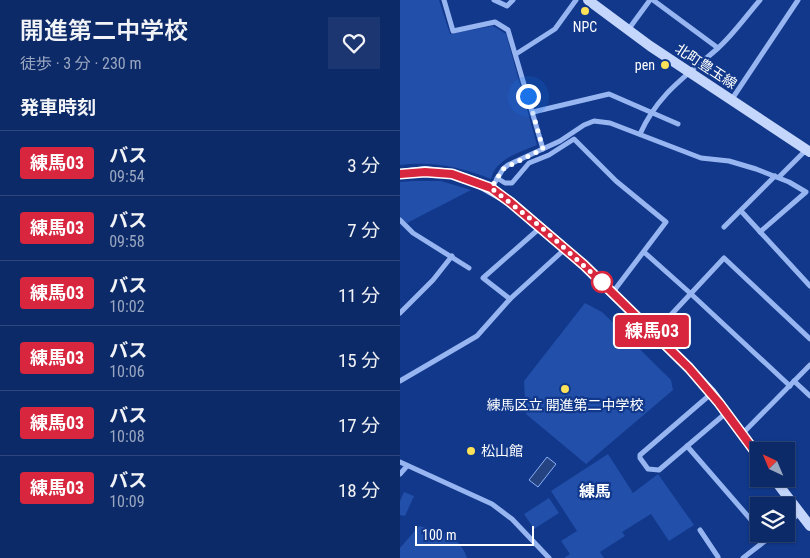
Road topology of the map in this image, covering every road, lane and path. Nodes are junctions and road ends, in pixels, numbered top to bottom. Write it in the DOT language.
graph roads {
  1 [pos="444,0"];
  2 [pos="494,0"];
  3 [pos="513,0"];
  4 [pos="576,0"];
  5 [pos="588,0"];
  6 [pos="651,0"];
  7 [pos="760,0"];
  8 [pos="798,0"];
  9 [pos="628,30"];
  10 [pos="718,48"];
  11 [pos="516,54"];
  12 [pos="688,72"];
  13 [pos="732,99"];
  14 [pos="533,112"];
  15 [pos="649,113"];
  16 [pos="678,124"];
  17 [pos="640,134"];
  18 [pos="543,149"];
  19 [pos="808,151"];
  20 [pos="400,174"];
  21 [pos="777,177"];
  22 [pos="497,178"];
  23 [pos="491,188"];
  24 [pos="741,210"];
  25 [pos="400,220"];
  26 [pos="541,227"];
  27 [pos="724,227"];
  28 [pos="760,232"];
  29 [pos="566,248"];
  30 [pos="644,252"];
  31 [pos="452,256"];
  32 [pos="469,268"];
  33 [pos="810,286"];
  34 [pos="612,292"];
  35 [pos="690,293"];
  36 [pos="510,299"];
  37 [pos="400,313"];
  38 [pos="654,333"];
  39 [pos="810,339"];
  40 [pos="810,365"];
  41 [pos="400,381"];
  42 [pos="794,381"];
  43 [pos="790,386"];
  44 [pos="712,393"];
  45 [pos="810,396"];
  46 [pos="727,413"];
  47 [pos="742,434"];
  48 [pos="750,445"];
  49 [pos="687,446"];
  50 [pos="400,462"];
  51 [pos="407,466"];
  52 [pos="400,474"];
  53 [pos="781,488"];
  54 [pos="800,513"];
  55 [pos="795,517"];
  56 [pos="750,519"];
  57 [pos="809,522"];
  58 [pos="700,530"];
  59 [pos="763,542"];
  60 [pos="549,558"];
  61 [pos="716,558"];
  62 [pos="743,558"];
  1 -- 11 [label="street"];
  2 -- 3 [label="street"];
  4 -- 11 [label="street"];
  5 -- 9 [label="street, 北町豊玉線"];
  6 -- 9 [label="street"];
  6 -- 10 [label="street"];
  7 -- 10 [label="street"];
  8 -- 13 [label="street"];
  9 -- 12 [label="street, 北町豊玉線"];
  10 -- 12 [label="street"];
  11 -- 14 [label="street"];
  12 -- 13 [label="street, 北町豊玉線"];
  12 -- 15 [label="street"];
  13 -- 19 [label="street, 北町豊玉線"];
  14 -- 15 [label="street"];
  14 -- 18 [label="street"];
  15 -- 16 [label="street"];
  15 -- 17 [label="street"];
  17 -- 18 [label="street"];
  17 -- 21 [label="street"];
  18 -- 22 [label="street"];
  19 -- 21 [label="street"];
  20 -- 23 [label="street"];
  21 -- 24 [label="street"];
  21 -- 28 [label="street"];
  22 -- 23 [label="street"];
  22 -- 30 [label="street"];
  23 -- 26 [label="street"];
  24 -- 27 [label="street"];
  24 -- 28 [label="street"];
  25 -- 31 [label="street"];
  26 -- 29 [label="street"];
  26 -- 36 [label="street"];
  28 -- 33 [label="street"];
  29 -- 34 [label="street"];
  29 -- 36 [label="street"];
  30 -- 34 [label="street"];
  30 -- 35 [label="street"];
  31 -- 32 [label="street"];
  31 -- 37 [label="street"];
  34 -- 38 [label="street"];
  35 -- 38 [label="street"];
  35 -- 39 [label="street"];
  35 -- 43 [label="street"];
  36 -- 41 [label="street"];
  38 -- 44 [label="street"];
  40 -- 42 [label="street"];
  42 -- 43 [label="street"];
  42 -- 45 [label="street"];
  43 -- 47 [label="street"];
  44 -- 46 [label="street"];
  44 -- 49 [label="street"];
  46 -- 47 [label="street"];
  46 -- 49 [label="street"];
  47 -- 48 [label="street"];
  49 -- 56 [label="street"];
  50 -- 51 [label="street"];
  51 -- 52 [label="street"];
  51 -- 60 [label="street"];
  53 -- 54 [label="street"];
  54 -- 55 [label="street"];
  54 -- 57 [label="street"];
  58 -- 61 [label="street"];
  59 -- 62 [label="street"];
}
